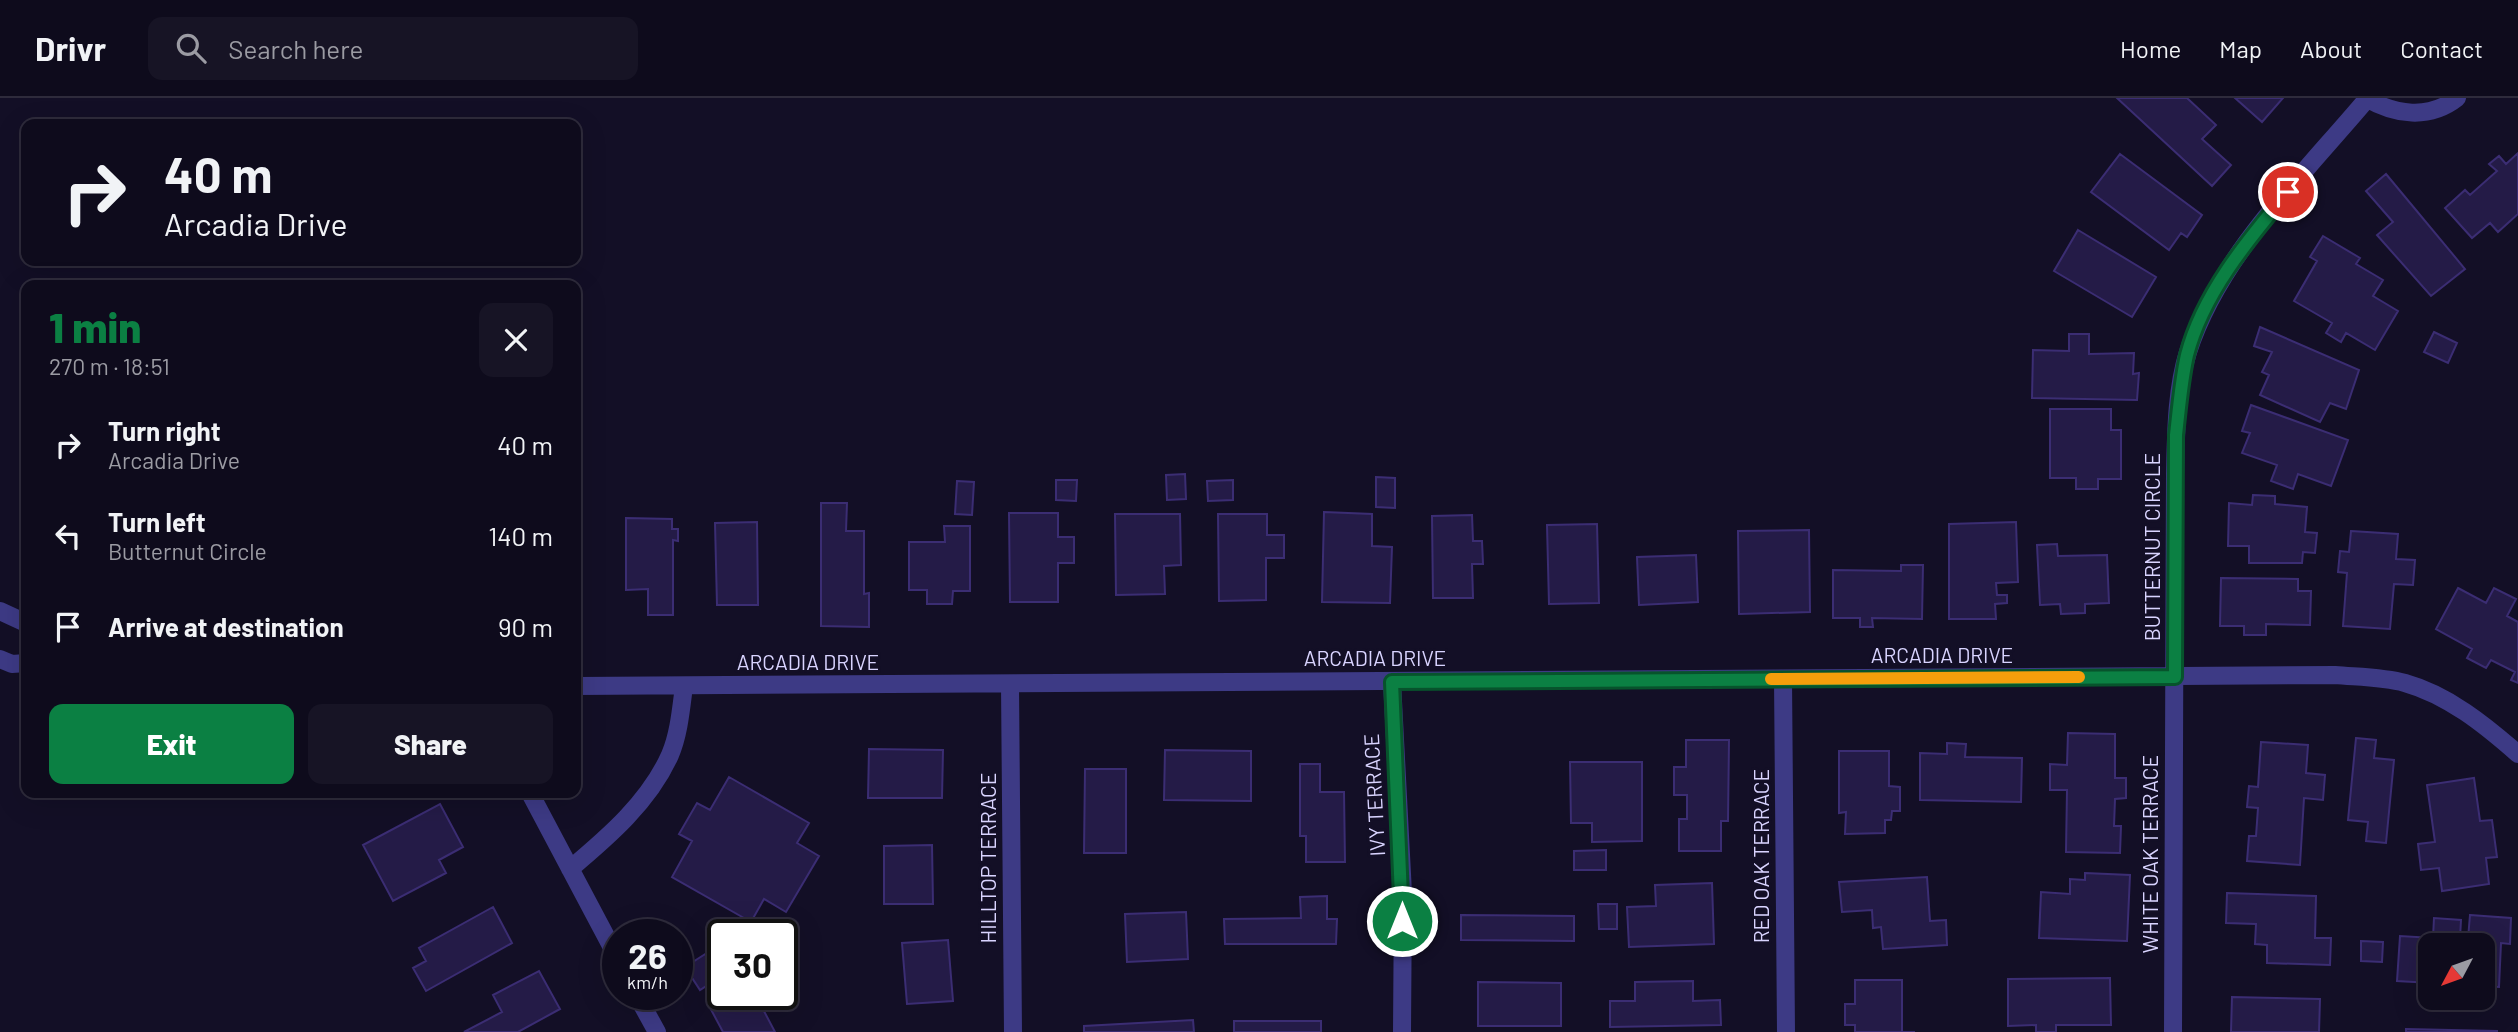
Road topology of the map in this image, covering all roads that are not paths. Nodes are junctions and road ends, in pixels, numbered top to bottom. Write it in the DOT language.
graph roads {
  1 [pos="2366,98"];
  2 [pos="2457,98"];
  3 [pos="0,611"];
  4 [pos="21,621"];
  5 [pos="0,659"];
  6 [pos="21,663"];
  7 [pos="2175,677"];
  8 [pos="1783,679"];
  9 [pos="1392,682"];
  10 [pos="1010,685"];
  11 [pos="581,686"];
  12 [pos="684,687"];
  13 [pos="2518,754"];
  14 [pos="533,798"];
  15 [pos="570,869"];
  16 [pos="602,929"];
  17 [pos="645,1010"];
  18 [pos="657,1032"];
  19 [pos="1013,1032"];
  20 [pos="1402,1032"];
  21 [pos="1786,1032"];
  22 [pos="2173,1032"];
  1 -- 2 [label="street, BUTTERNUT CIRCLE"];
  1 -- 7 [label="street, BUTTERNUT CIRCLE"];
  3 -- 4 [label="street"];
  5 -- 6 [label="street"];
  7 -- 8 [label="street, ARCADIA DRIVE"];
  7 -- 13 [label="street, ARCADIA DRIVE"];
  7 -- 22 [label="street, WHITE OAK TERRACE"];
  8 -- 9 [label="street, ARCADIA DRIVE"];
  8 -- 21 [label="street, RED OAK TERRACE"];
  9 -- 10 [label="street, ARCADIA DRIVE"];
  9 -- 20 [label="street, IVY TERRACE"];
  10 -- 12 [label="street, ARCADIA DRIVE"];
  10 -- 19 [label="street, HILLTOP TERRACE"];
  11 -- 12 [label="street, ARCADIA DRIVE"];
  12 -- 15 [label="street"];
  14 -- 15 [label="street"];
  15 -- 16 [label="street"];
  17 -- 18 [label="street"];
}
